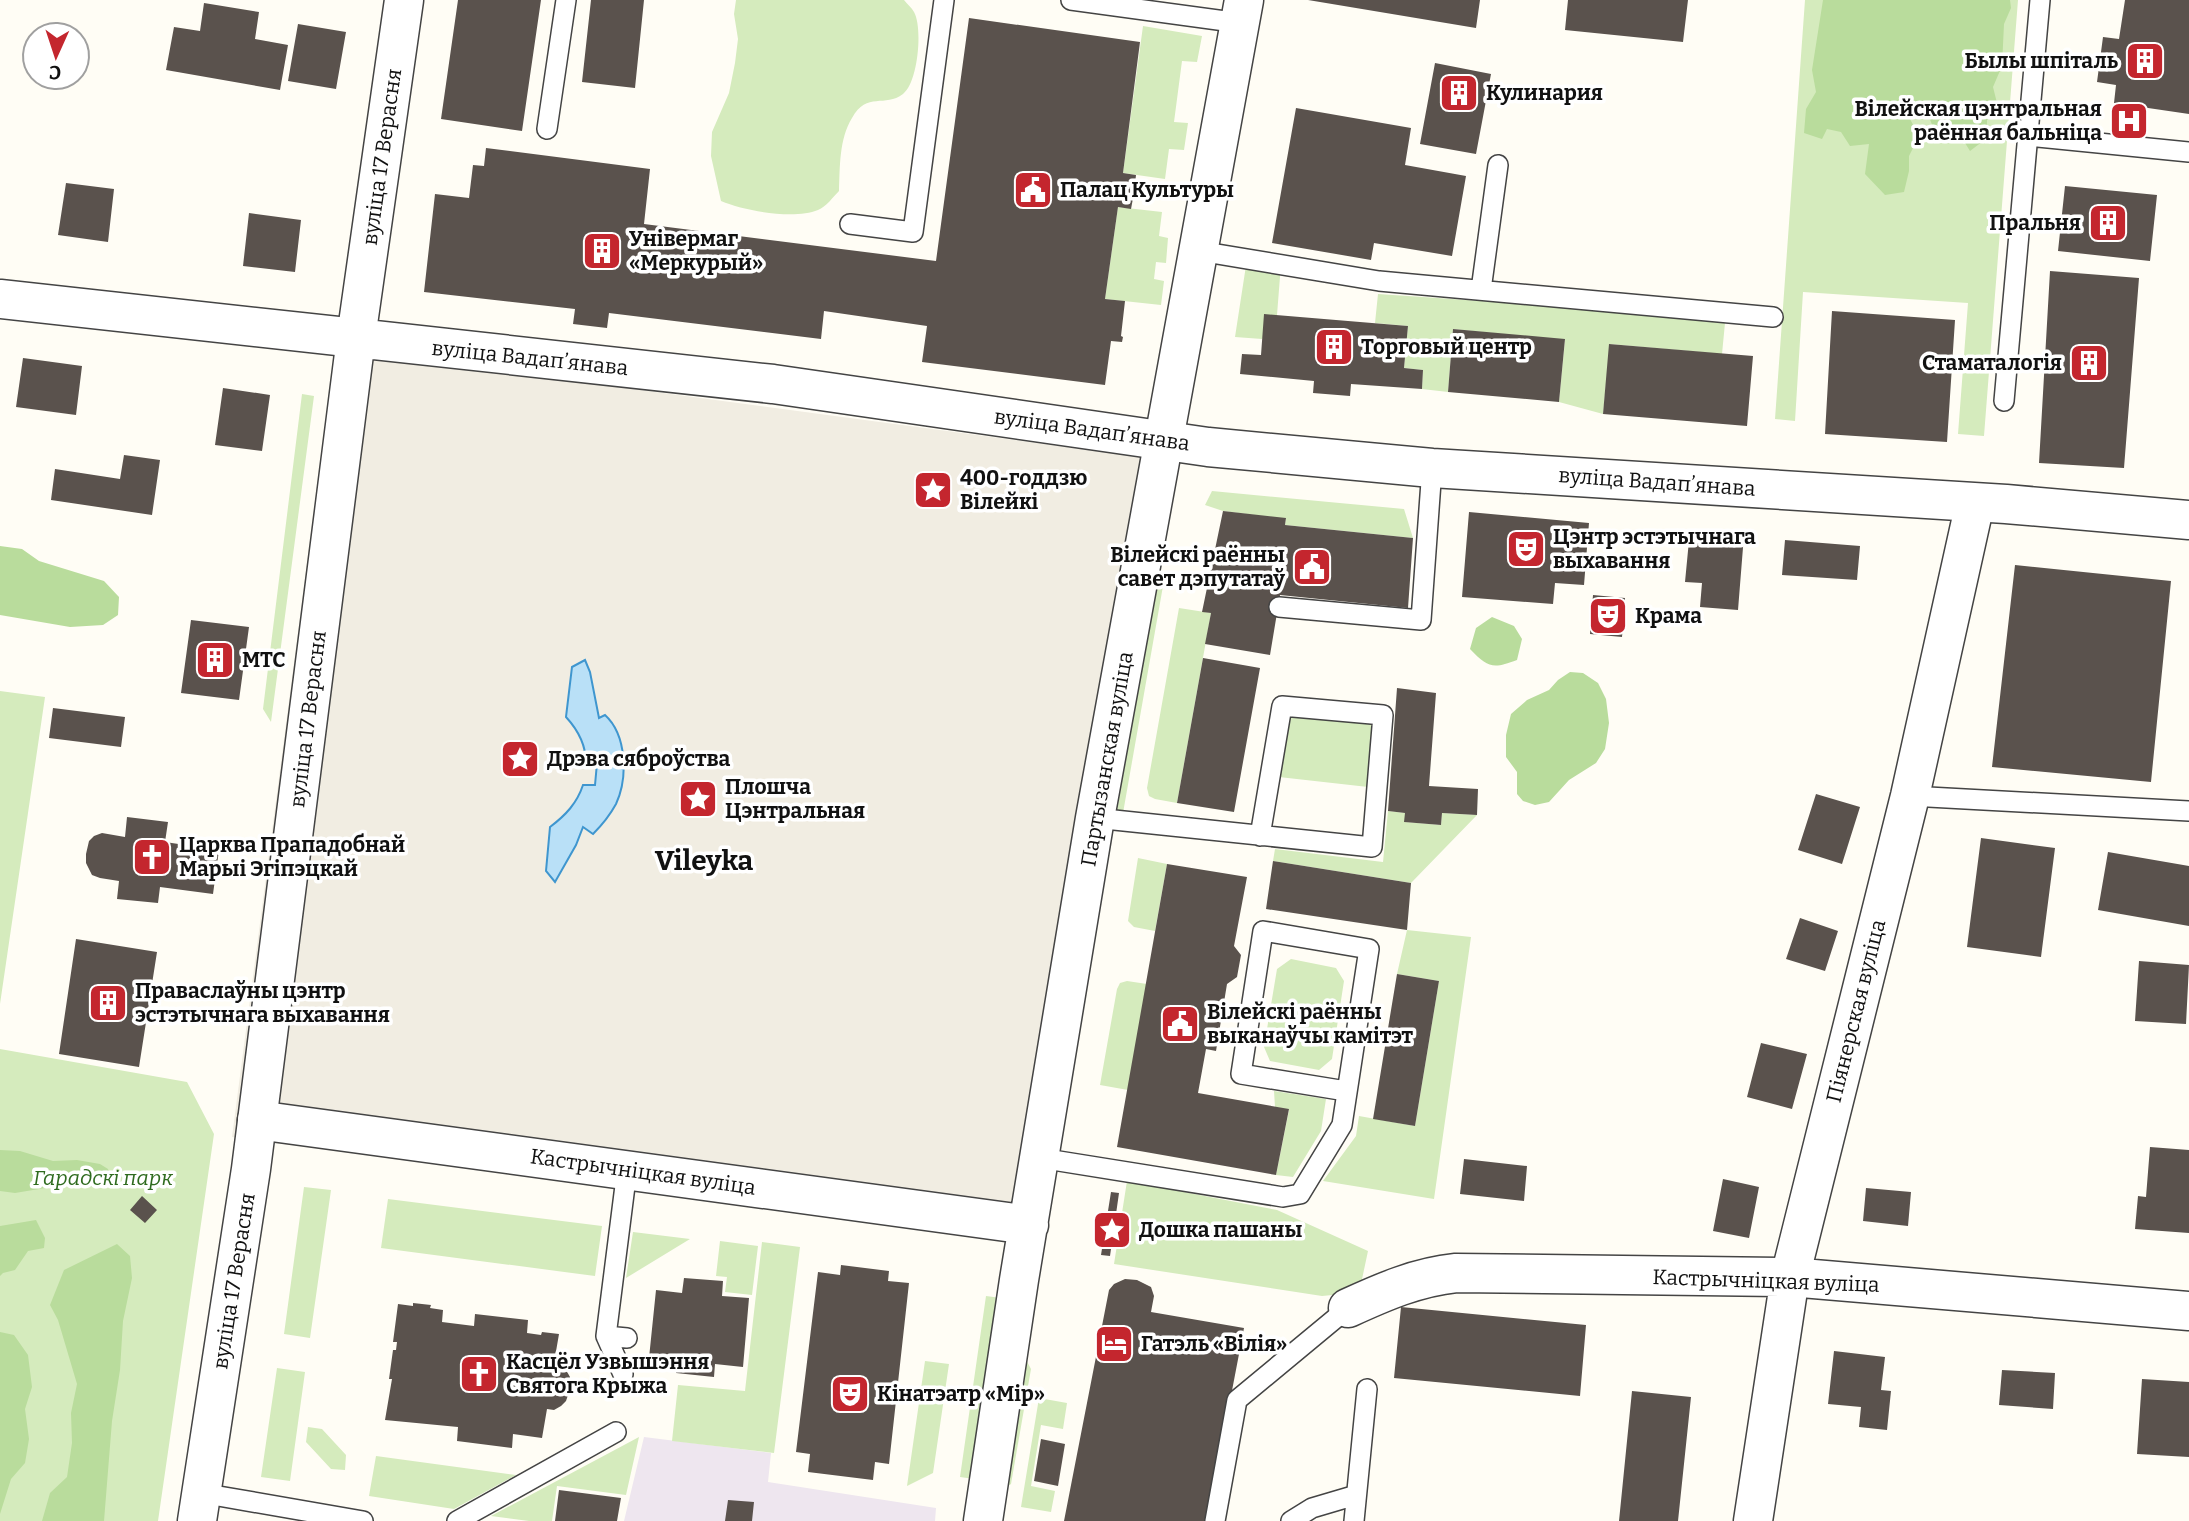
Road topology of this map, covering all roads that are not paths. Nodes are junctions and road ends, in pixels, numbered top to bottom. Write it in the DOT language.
graph roads {
  1 [pos="404,0"];
  2 [pos="566,0"];
  3 [pos="944,0"];
  4 [pos="1071,0"];
  5 [pos="2040,0"];
  6 [pos="1242,12"];
  7 [pos="547,129"];
  8 [pos="2028,136"];
  9 [pos="2189,152"];
  10 [pos="1497,165"];
  11 [pos="850,224"];
  12 [pos="1199,251"];
  13 [pos="1481,290"];
  14 [pos="0,299"];
  15 [pos="1773,317"];
  16 [pos="356,338"];
  17 [pos="2004,401"];
  18 [pos="1165,441"];
  19 [pos="1432,468"];
  20 [pos="1975,503"];
  21 [pos="2189,520"];
  22 [pos="1279,607"];
  23 [pos="1910,796"];
  24 [pos="2189,811"];
  25 [pos="1095,818"];
  26 [pos="1260,836"];
  27 [pos="1346,1091"];
  28 [pos="257,1120"];
  29 [pos="1040,1158"];
  30 [pos="627,1170"];
  31 [pos="1029,1225"];
  32 [pos="1790,1278"];
  33 [pos="1348,1308"];
  34 [pos="2189,1311"];
  35 [pos="606,1336"];
  36 [pos="627,1338"];
  37 [pos="623,1374"];
  38 [pos="1367,1389"];
  39 [pos="616,1432"];
  40 [pos="1356,1495"];
  41 [pos="199,1507"];
  42 [pos="363,1521"];
  43 [pos="457,1521"];
  44 [pos="983,1521"];
  45 [pos="1215,1521"];
  46 [pos="1291,1521"];
  47 [pos="1354,1521"];
  48 [pos="1753,1521"];
  1 -- 16 [label="street, вуліца 17 Верасня"];
  2 -- 7 [label="lane"];
  3 -- 11 [label="lane"];
  4 -- 6 [label="lane"];
  5 -- 8 [label="lane"];
  6 -- 12 [label="street, Партызанская вуліца"];
  8 -- 9 [label="lane"];
  8 -- 17 [label="lane"];
  10 -- 13 [label="lane"];
  12 -- 13 [label="lane"];
  12 -- 18 [label="street, Партызанская вуліца"];
  13 -- 15 [label="lane"];
  14 -- 16 [label="street, вуліца Вадапʼянава"];
  16 -- 18 [label="street, вуліца Вадапʼянава"];
  16 -- 28 [label="street, вуліца 17 Верасня"];
  18 -- 19 [label="street, вуліца Вадапʼянава"];
  18 -- 25 [label="street, Партызанская вуліца"];
  19 -- 20 [label="street, вуліца Вадапʼянава"];
  19 -- 22 [label="lane"];
  20 -- 21 [label="street, вуліца Вадапʼянава"];
  20 -- 23 [label="street, Піянерская вуліца"];
  23 -- 24 [label="lane"];
  23 -- 32 [label="street, Піянерская вуліца"];
  25 -- 26 [label="lane"];
  25 -- 29 [label="street, Партызанская вуліца"];
  26 -- 26 [label="lane"];
  27 -- 27 [label="lane"];
  27 -- 29 [label="lane"];
  28 -- 30 [label="street, Кастрычніцкая вуліца"];
  28 -- 41 [label="street, вуліца 17 Верасня"];
  29 -- 31 [label="street, Партызанская вуліца"];
  30 -- 31 [label="street, Кастрычніцкая вуліца"];
  30 -- 35 [label="lane"];
  31 -- 44 [label="street, Партызанская вуліца"];
  32 -- 33 [label="street, Кастрычніцкая вуліца"];
  32 -- 34 [label="street, Кастрычніцкая вуліца"];
  32 -- 48 [label="street, Піянерская вуліца"];
  33 -- 45 [label="lane"];
  35 -- 36 [label="lane"];
  35 -- 37 [label="lane"];
  38 -- 40 [label="lane"];
  39 -- 43 [label="lane"];
  40 -- 46 [label="lane"];
  40 -- 47 [label="lane"];
  41 -- 42 [label="lane"];
}
